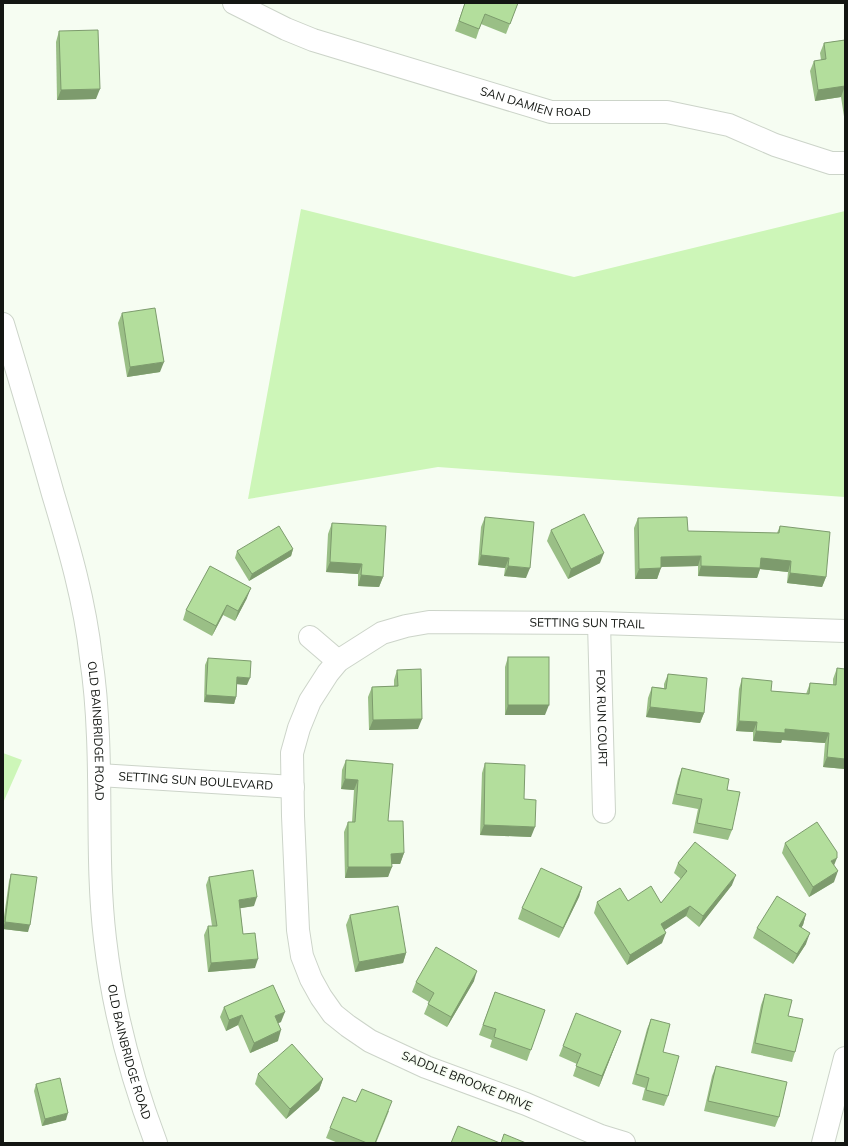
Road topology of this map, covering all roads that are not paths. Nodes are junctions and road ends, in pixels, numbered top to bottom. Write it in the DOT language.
graph roads {
  1 [pos="234,3"];
  2 [pos="845,163"];
  3 [pos="3,324"];
  4 [pos="599,623"];
  5 [pos="845,631"];
  6 [pos="310,637"];
  7 [pos="338,661"];
  8 [pos="99,775"];
  9 [pos="293,788"];
  10 [pos="604,812"];
  11 [pos="845,1058"];
  12 [pos="156,1143"];
  13 [pos="624,1143"];
  14 [pos="823,1143"];
  1 -- 2 [label="street, SAN DAMIEN ROAD"];
  3 -- 8 [label="street, OLD BAINBRIDGE ROAD"];
  4 -- 5 [label="street, SETTING SUN TRAIL"];
  4 -- 7 [label="street, SETTING SUN TRAIL"];
  4 -- 10 [label="street, FOX RUN COURT"];
  6 -- 7 [label="street"];
  7 -- 9 [label="street, SETTING SUN TRAIL"];
  8 -- 9 [label="street, SETTING SUN BOULEVARD"];
  8 -- 12 [label="street, OLD BAINBRIDGE ROAD"];
  9 -- 13 [label="street, SADDLE BROOKE DRIVE"];
  11 -- 14 [label="street"];
}
